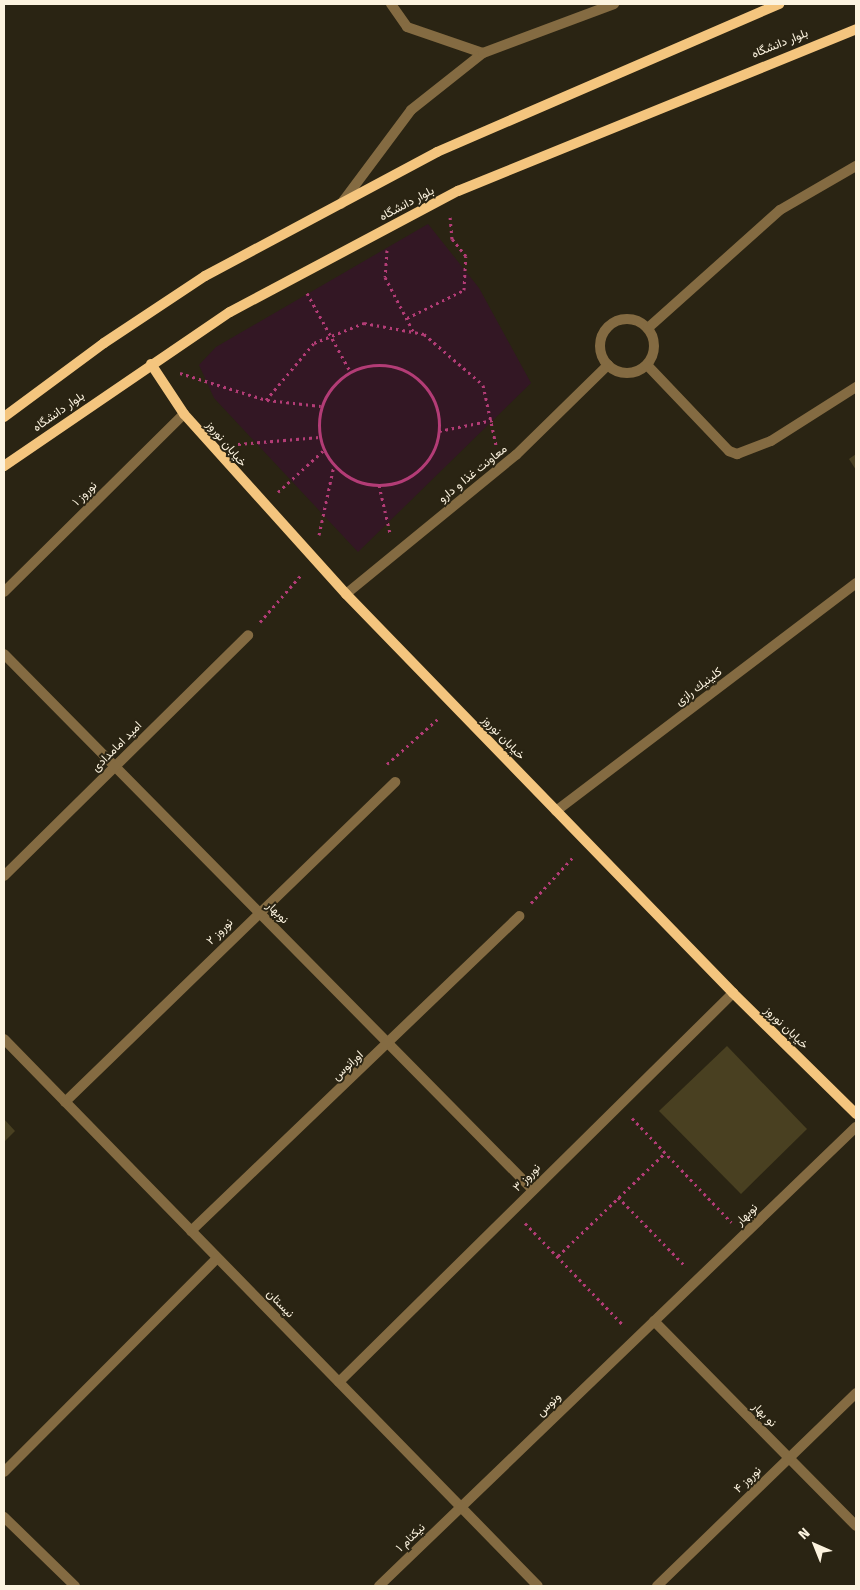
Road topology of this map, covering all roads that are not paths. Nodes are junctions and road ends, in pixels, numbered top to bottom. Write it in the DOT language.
graph roads {
  1 [pos="391,4"];
  2 [pos="614,4"];
  3 [pos="780,4"];
  4 [pos="856,29"];
  5 [pos="483,53"];
  6 [pos="856,166"];
  7 [pos="341,204"];
  8 [pos="648,328"];
  9 [pos="152,364"];
  10 [pos="608,365"];
  11 [pos="647,365"];
  12 [pos="856,387"];
  13 [pos="184,414"];
  14 [pos="4,417"];
  15 [pos="4,466"];
  16 [pos="856,583"];
  17 [pos="4,592"];
  18 [pos="346,594"];
  19 [pos="248,635"];
  20 [pos="4,654"];
  21 [pos="115,766"];
  22 [pos="395,782"];
  23 [pos="556,811"];
  24 [pos="4,876"];
  25 [pos="258,912"];
  26 [pos="520,916"];
  27 [pos="733,993"];
  28 [pos="4,1038"];
  29 [pos="389,1044"];
  30 [pos="65,1102"];
  31 [pos="856,1114"];
  32 [pos="856,1127"];
  33 [pos="533,1190"];
  34 [pos="191,1231"];
  35 [pos="218,1258"];
  36 [pos="654,1321"];
  37 [pos="339,1382"];
  38 [pos="856,1393"];
  39 [pos="789,1458"];
  40 [pos="4,1472"];
  41 [pos="460,1507"];
  42 [pos="4,1518"];
  43 [pos="856,1526"];
  44 [pos="75,1586"];
  45 [pos="379,1586"];
  46 [pos="538,1586"];
  47 [pos="658,1586"];
  1 -- 5 [label="street"];
  2 -- 5 [label="street"];
  3 -- 7 [label="main road"];
  4 -- 9 [label="main road, بلوار دانشگاه"];
  5 -- 7 [label="street"];
  6 -- 8 [label="street"];
  7 -- 14 [label="main road"];
  8 -- 10 [label="street"];
  8 -- 11 [label="street"];
  9 -- 13 [label="main road, خیابان نوروز"];
  9 -- 15 [label="main road, بلوار دانشگاه"];
  10 -- 11 [label="street"];
  10 -- 18 [label="street, معاونت غذا و دارو"];
  11 -- 12 [label="street"];
  13 -- 17 [label="street, نوروز ۱"];
  13 -- 18 [label="main road, خیابان نوروز"];
  16 -- 23 [label="street, كلينيك رازی"];
  18 -- 23 [label="main road, خیابان نوروز"];
  19 -- 21 [label="street, امید امامدادی"];
  20 -- 21 [label="street, نوبهار"];
  21 -- 24 [label="street, امید امامدادی"];
  21 -- 25 [label="street, نوبهار"];
  22 -- 25 [label="street, نوروز ۲"];
  23 -- 27 [label="main road, خیابان نوروز"];
  25 -- 29 [label="street, نوبهار"];
  25 -- 30 [label="street, نوروز ۲"];
  26 -- 29 [label="street, اورانوس"];
  27 -- 31 [label="main road, خیابان نوروز"];
  27 -- 33 [label="street, نوروز ۳"];
  28 -- 30 [label="street, نیستان"];
  29 -- 33 [label="street, نوبهار"];
  29 -- 34 [label="street, اورانوس"];
  30 -- 34 [label="street, نیستان"];
  32 -- 36 [label="street, نوبهار"];
  33 -- 37 [label="street, نوروز ۳"];
  34 -- 35 [label="street, نیستان"];
  35 -- 37 [label="street, نیستان"];
  35 -- 40 [label="street"];
  36 -- 39 [label="street, نو بهار"];
  36 -- 41 [label="street, ونوس"];
  37 -- 41 [label="street, نیستان"];
  38 -- 39 [label="street, نوروز ۴"];
  39 -- 43 [label="street, نو بهار"];
  39 -- 47 [label="street, نوروز ۴"];
  41 -- 45 [label="street, نیکنام ۱"];
  41 -- 46 [label="street, نیستان"];
  42 -- 44 [label="street"];
}
